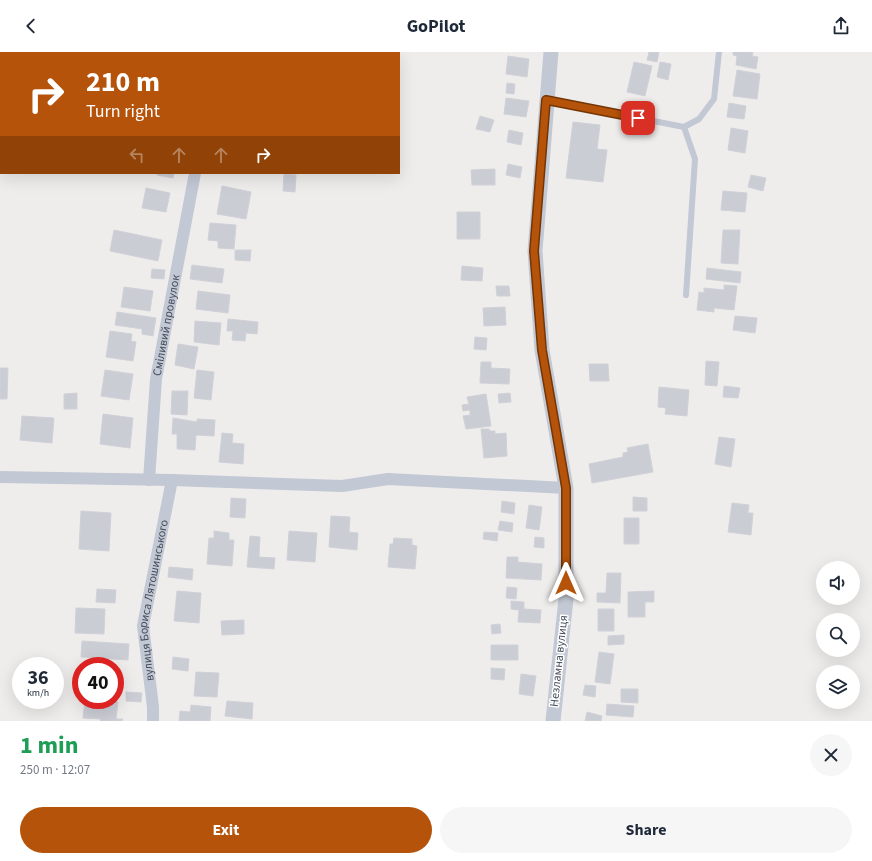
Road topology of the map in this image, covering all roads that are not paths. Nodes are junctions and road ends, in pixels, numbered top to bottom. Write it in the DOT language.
graph roads {
  1 [pos="551,52"];
  2 [pos="719,52"];
  3 [pos="546,100"];
  4 [pos="684,127"];
  5 [pos="195,174"];
  6 [pos="686,295"];
  7 [pos="0,476"];
  8 [pos="149,480"];
  9 [pos="172,480"];
  10 [pos="566,488"];
  11 [pos="153,721"];
  12 [pos="553,721"];
  1 -- 3 [label="street, Незламна вулиця"];
  2 -- 4 [label="lane"];
  3 -- 4 [label="lane"];
  3 -- 10 [label="street, Незламна вулиця"];
  4 -- 6 [label="lane"];
  5 -- 8 [label="street, Сміливий провулок"];
  7 -- 8 [label="street"];
  8 -- 9 [label="street"];
  9 -- 10 [label="street"];
  9 -- 11 [label="street, вулиця Бориса Лятошинського"];
  10 -- 12 [label="street, Незламна вулиця"];
}
